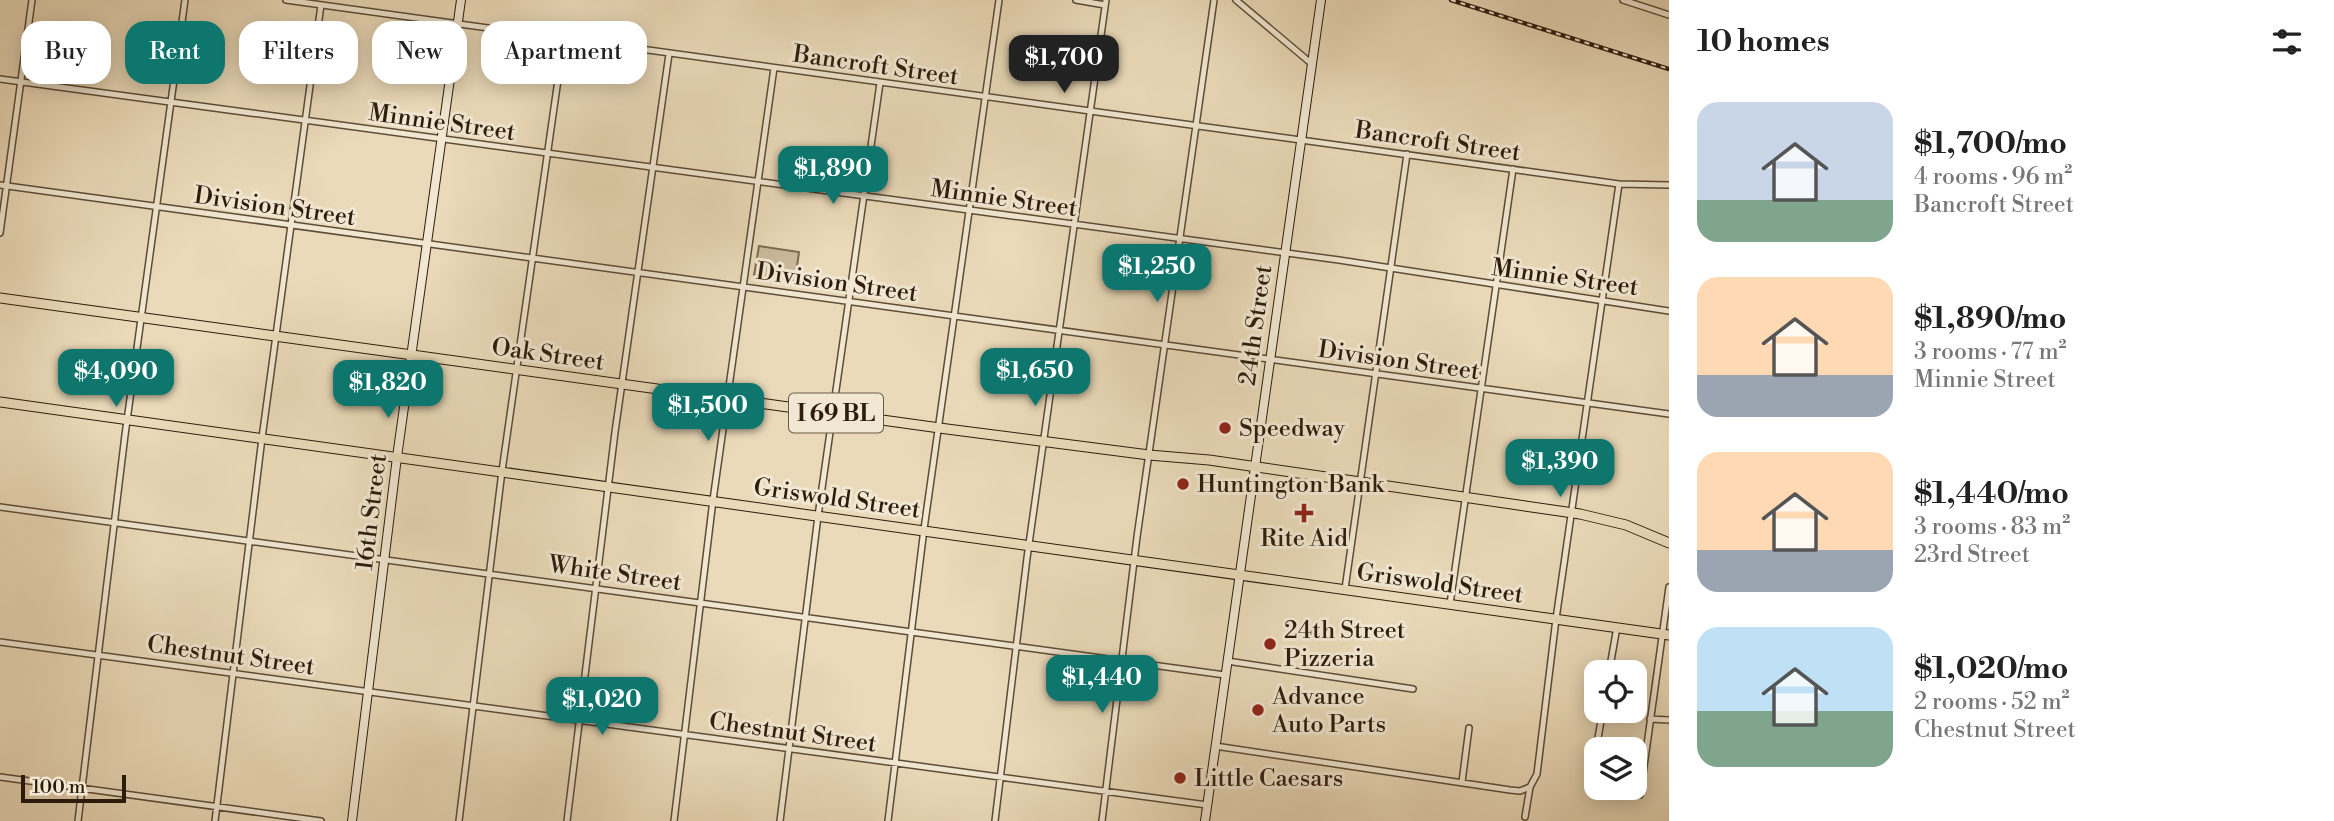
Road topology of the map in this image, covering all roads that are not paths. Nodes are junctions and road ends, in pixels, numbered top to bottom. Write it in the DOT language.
graph roads {
  1 [pos="32,0"];
  2 [pos="185,0"];
  3 [pos="286,0"];
  4 [pos="461,0"];
  5 [pos="999,0"];
  6 [pos="1076,0"];
  7 [pos="1214,0"];
  8 [pos="1236,0"];
  9 [pos="1321,0"];
  10 [pos="1623,0"];
  11 [pos="1106,2"];
  12 [pos="1643,3"];
  13 [pos="321,5"];
  14 [pos="1669,15"];
  15 [pos="29,21"];
  16 [pos="436,21"];
  17 [pos="458,21"];
  18 [pos="647,51"];
  19 [pos="669,54"];
  20 [pos="1312,64"];
  21 [pos="774,68"];
  22 [pos="0,79"];
  23 [pos="21,81"];
  24 [pos="880,83"];
  25 [pos="43,84"];
  26 [pos="449,84"];
  27 [pos="557,84"];
  28 [pos="985,97"];
  29 [pos="172,102"];
  30 [pos="1090,112"];
  31 [pos="306,121"];
  32 [pos="1196,127"];
  33 [pos="442,140"];
  34 [pos="1301,142"];
  35 [pos="1407,154"];
  36 [pos="547,155"];
  37 [pos="653,168"];
  38 [pos="1513,169"];
  39 [pos="758,183"];
  40 [pos="1619,184"];
  41 [pos="1669,185"];
  42 [pos="3,186"];
  43 [pos="863,197"];
  44 [pos="157,207"];
  45 [pos="969,211"];
  46 [pos="291,225"];
  47 [pos="1074,225"];
  48 [pos="0,233"];
  49 [pos="1180,240"];
  50 [pos="427,244"];
  51 [pos="1285,253"];
  52 [pos="532,258"];
  53 [pos="1390,270"];
  54 [pos="638,272"];
  55 [pos="1496,285"];
  56 [pos="743,286"];
  57 [pos="0,298"];
  58 [pos="1602,300"];
  59 [pos="848,302"];
  60 [pos="1669,311"];
  61 [pos="954,316"];
  62 [pos="141,317"];
  63 [pos="1059,330"];
  64 [pos="276,337"];
  65 [pos="1165,345"];
  66 [pos="412,355"];
  67 [pos="1270,358"];
  68 [pos="517,369"];
  69 [pos="1376,374"];
  70 [pos="622,384"];
  71 [pos="1481,389"];
  72 [pos="727,398"];
  73 [pos="0,402"];
  74 [pos="1587,403"];
  75 [pos="833,413"];
  76 [pos="1669,414"];
  77 [pos="128,419"];
  78 [pos="938,428"];
  79 [pos="262,438"];
  80 [pos="1044,441"];
  81 [pos="1149,455"];
  82 [pos="397,457"];
  83 [pos="1254,467"];
  84 [pos="502,471"];
  85 [pos="1361,483"];
  86 [pos="608,485"];
  87 [pos="1466,498"];
  88 [pos="713,500"];
  89 [pos="0,507"];
  90 [pos="1572,513"];
  91 [pos="818,516"];
  92 [pos="114,523"];
  93 [pos="924,529"];
  94 [pos="249,541"];
  95 [pos="1669,543"];
  96 [pos="1029,545"];
  97 [pos="384,559"];
  98 [pos="1134,559"];
  99 [pos="490,573"];
  100 [pos="1238,573"];
  101 [pos="1669,587"];
  102 [pos="595,588"];
  103 [pos="1345,589"];
  104 [pos="701,602"];
  105 [pos="1450,604"];
  106 [pos="805,617"];
  107 [pos="1556,619"];
  108 [pos="1617,626"];
  109 [pos="910,631"];
  110 [pos="1666,634"];
  111 [pos="0,642"];
  112 [pos="1016,646"];
  113 [pos="1660,652"];
  114 [pos="98,655"];
  115 [pos="1669,655"];
  116 [pos="1611,660"];
  117 [pos="1122,661"];
  118 [pos="1227,661"];
  119 [pos="233,673"];
  120 [pos="1225,675"];
  121 [pos="1413,689"];
  122 [pos="368,691"];
  123 [pos="474,706"];
  124 [pos="1650,719"];
  125 [pos="579,720"];
  126 [pos="1669,720"];
  127 [pos="1469,728"];
  128 [pos="684,734"];
  129 [pos="1647,742"];
  130 [pos="1215,746"];
  131 [pos="789,749"];
  132 [pos="895,764"];
  133 [pos="0,777"];
  134 [pos="1000,778"];
  135 [pos="1462,782"];
  136 [pos="1530,787"];
  137 [pos="82,788"];
  138 [pos="1105,792"];
  139 [pos="1207,805"];
  140 [pos="217,807"];
  141 [pos="1525,817"];
  142 [pos="78,821"];
  143 [pos="215,821"];
  144 [pos="321,821"];
  145 [pos="352,821"];
  146 [pos="459,821"];
  147 [pos="567,821"];
  148 [pos="674,821"];
  149 [pos="780,821"];
  150 [pos="887,821"];
  151 [pos="995,821"];
  152 [pos="1101,821"];
  153 [pos="1205,821"];
  1 -- 15 [label="street"];
  2 -- 29 [label="street"];
  3 -- 13 [label="street, Bancroft Street"];
  4 -- 17 [label="street, 16th Street"];
  5 -- 28 [label="street"];
  6 -- 11 [label="street"];
  7 -- 32 [label="street"];
  8 -- 20 [label="street"];
  9 -- 20 [label="street, 24th Street"];
  10 -- 12 [label="street"];
  11 -- 30 [label="street"];
  12 -- 14 [label="street"];
  13 -- 16 [label="street, Bancroft Street"];
  13 -- 31 [label="street"];
  18 -- 19 [label="street, Bancroft Street"];
  19 -- 21 [label="street, Bancroft Street"];
  19 -- 37 [label="street"];
  20 -- 34 [label="street, 24th Street"];
  21 -- 24 [label="street, Bancroft Street"];
  21 -- 39 [label="street"];
  22 -- 23 [label="street, Minnie Street"];
  23 -- 42 [label="street"];
  24 -- 28 [label="street, Bancroft Street"];
  24 -- 43 [label="street"];
  25 -- 29 [label="street, Minnie Street"];
  26 -- 33 [label="street, 16th Street"];
  27 -- 36 [label="street"];
  28 -- 30 [label="street, Bancroft Street"];
  28 -- 45 [label="street"];
  29 -- 31 [label="street, Minnie Street"];
  29 -- 44 [label="street"];
  30 -- 32 [label="street, Bancroft Street"];
  30 -- 47 [label="street"];
  31 -- 33 [label="street, Minnie Street"];
  31 -- 46 [label="street"];
  32 -- 34 [label="street, Bancroft Street"];
  32 -- 49 [label="street"];
  33 -- 36 [label="street, Minnie Street"];
  33 -- 50 [label="street, 16th Street"];
  34 -- 35 [label="street, Bancroft Street"];
  34 -- 51 [label="street, 24th Street"];
  35 -- 38 [label="street, Bancroft Street"];
  35 -- 53 [label="street"];
  36 -- 37 [label="street, Minnie Street"];
  36 -- 52 [label="street"];
  37 -- 39 [label="street, Minnie Street"];
  37 -- 54 [label="street"];
  38 -- 40 [label="street, Bancroft Street"];
  38 -- 55 [label="street"];
  39 -- 43 [label="street, Minnie Street"];
  39 -- 56 [label="street"];
  40 -- 41 [label="street, Bancroft Street"];
  40 -- 58 [label="street"];
  42 -- 44 [label="street, Division Street"];
  42 -- 48 [label="street"];
  43 -- 45 [label="street, Minnie Street"];
  43 -- 59 [label="street"];
  44 -- 46 [label="street, Division Street"];
  44 -- 62 [label="street"];
  45 -- 47 [label="street, Minnie Street"];
  45 -- 61 [label="street"];
  46 -- 50 [label="street, Division Street"];
  46 -- 64 [label="street"];
  47 -- 49 [label="street, Minnie Street"];
  47 -- 63 [label="street"];
  49 -- 51 [label="street, Minnie Street"];
  49 -- 65 [label="street"];
  50 -- 52 [label="street, Division Street"];
  50 -- 66 [label="street, 16th Street"];
  51 -- 53 [label="street, Minnie Street"];
  51 -- 67 [label="street, 24th Street"];
  52 -- 54 [label="street, Division Street"];
  52 -- 68 [label="street"];
  53 -- 55 [label="street, Minnie Street"];
  53 -- 69 [label="street"];
  54 -- 56 [label="street, Division Street"];
  54 -- 70 [label="street"];
  55 -- 58 [label="street, Minnie Street"];
  55 -- 71 [label="street"];
  56 -- 59 [label="street, Division Street"];
  56 -- 72 [label="street"];
  57 -- 62 [label="main road, Oak Street / I 69 BL"];
  58 -- 60 [label="street, Minnie Street"];
  58 -- 74 [label="street"];
  59 -- 61 [label="street, Division Street"];
  59 -- 75 [label="street"];
  61 -- 63 [label="street, Division Street"];
  61 -- 78 [label="street"];
  62 -- 64 [label="main road, Oak Street / I 69 BL"];
  62 -- 77 [label="street"];
  63 -- 65 [label="street, Division Street"];
  63 -- 80 [label="street"];
  64 -- 66 [label="main road, Oak Street / I 69 BL"];
  64 -- 79 [label="street"];
  65 -- 67 [label="street, Division Street"];
  65 -- 81 [label="street"];
  66 -- 68 [label="main road, Oak Street / I 69 BL"];
  66 -- 82 [label="street, 16th Street"];
  67 -- 69 [label="street, Division Street"];
  67 -- 83 [label="street, 24th Street"];
  68 -- 70 [label="main road, Oak Street / I 69 BL"];
  68 -- 84 [label="street"];
  69 -- 71 [label="street, Division Street"];
  69 -- 85 [label="street"];
  70 -- 72 [label="main road, Oak Street / I 69 BL"];
  70 -- 86 [label="street"];
  71 -- 74 [label="street, Division Street"];
  71 -- 87 [label="street"];
  72 -- 75 [label="main road, Oak Street / I 69 BL"];
  72 -- 88 [label="street"];
  73 -- 77 [label="main road, Griswold Street"];
  74 -- 76 [label="street, Division Street"];
  74 -- 90 [label="street"];
  75 -- 78 [label="main road, Oak Street / I 69 BL"];
  75 -- 91 [label="street"];
  77 -- 79 [label="main road, Griswold Street"];
  77 -- 92 [label="street"];
  78 -- 80 [label="main road, Oak Street / I 69 BL"];
  78 -- 93 [label="street"];
  79 -- 82 [label="main road, Griswold Street"];
  79 -- 94 [label="street"];
  80 -- 81 [label="main road, Oak Street / I 69 BL"];
  80 -- 96 [label="street"];
  81 -- 83 [label="main road, Oak Street / I 69 BL"];
  81 -- 98 [label="street"];
  82 -- 84 [label="main road, Griswold Street"];
  82 -- 97 [label="street, 16th Street"];
  83 -- 85 [label="main road, Oak Street / I 69 BL"];
  83 -- 100 [label="street, 24th Street"];
  84 -- 86 [label="main road, Griswold Street"];
  84 -- 99 [label="street"];
  85 -- 87 [label="main road, Oak Street / I 69 BL"];
  85 -- 103 [label="street"];
  86 -- 88 [label="main road, Griswold Street"];
  86 -- 102 [label="street"];
  87 -- 90 [label="main road, Oak Street / I 69 BL"];
  87 -- 105 [label="street"];
  88 -- 91 [label="main road, Griswold Street"];
  88 -- 104 [label="street"];
  89 -- 92 [label="street, White Street"];
  90 -- 95 [label="main road, Oak Street / I 69 BL"];
  90 -- 107 [label="street"];
  91 -- 93 [label="main road, Griswold Street"];
  91 -- 106 [label="street"];
  92 -- 94 [label="street, White Street"];
  92 -- 114 [label="street"];
  93 -- 96 [label="main road, Griswold Street"];
  93 -- 109 [label="street"];
  94 -- 97 [label="street, White Street"];
  94 -- 119 [label="street"];
  96 -- 98 [label="main road, Griswold Street"];
  96 -- 112 [label="street"];
  97 -- 99 [label="street, White Street"];
  97 -- 122 [label="street, 16th Street"];
  98 -- 100 [label="main road, Griswold Street"];
  98 -- 117 [label="street"];
  99 -- 102 [label="street, White Street"];
  99 -- 123 [label="street"];
  100 -- 103 [label="main road, Griswold Street"];
  100 -- 118 [label="street, 24th Street"];
  101 -- 110 [label="street"];
  102 -- 104 [label="street, White Street"];
  102 -- 125 [label="street"];
  103 -- 105 [label="main road, Griswold Street"];
  104 -- 106 [label="street, White Street"];
  104 -- 128 [label="street"];
  105 -- 107 [label="main road, Griswold Street"];
  106 -- 109 [label="street, White Street"];
  106 -- 131 [label="street"];
  107 -- 108 [label="main road, Griswold Street"];
  107 -- 136 [label="street"];
  108 -- 110 [label="main road, Griswold Street"];
  108 -- 116 [label="street"];
  109 -- 112 [label="street, White Street"];
  109 -- 132 [label="street"];
  110 -- 113 [label="street"];
  111 -- 114 [label="street, Chestnut Street"];
  112 -- 117 [label="street, White Street"];
  112 -- 134 [label="street"];
  113 -- 115 [label="street"];
  113 -- 124 [label="street"];
  114 -- 119 [label="street, Chestnut Street"];
  114 -- 137 [label="street"];
  117 -- 120 [label="street, White Street"];
  117 -- 138 [label="street"];
  118 -- 120 [label="street, 24th Street"];
  118 -- 121 [label="street"];
  119 -- 122 [label="street, Chestnut Street"];
  119 -- 140 [label="street"];
  120 -- 130 [label="street, 24th Street"];
  122 -- 123 [label="street, Chestnut Street"];
  122 -- 145 [label="street, 16th Street"];
  123 -- 125 [label="street, Chestnut Street"];
  123 -- 146 [label="street"];
  124 -- 126 [label="street"];
  124 -- 129 [label="street"];
  125 -- 128 [label="street, Chestnut Street"];
  125 -- 147 [label="street"];
  127 -- 135 [label="street"];
  128 -- 131 [label="street, Chestnut Street"];
  128 -- 148 [label="street"];
  130 -- 135 [label="street"];
  130 -- 139 [label="street, 24th Street"];
  131 -- 132 [label="street, Chestnut Street"];
  131 -- 149 [label="street"];
  132 -- 134 [label="street, Chestnut Street"];
  132 -- 150 [label="street"];
  133 -- 137 [label="street"];
  134 -- 138 [label="street, Chestnut Street"];
  134 -- 151 [label="street"];
  135 -- 136 [label="street"];
  136 -- 141 [label="street"];
  137 -- 140 [label="street"];
  137 -- 142 [label="street"];
  138 -- 139 [label="street, Chestnut Street"];
  138 -- 152 [label="street"];
  139 -- 153 [label="street, 24th Street"];
  140 -- 143 [label="street"];
  140 -- 144 [label="street"];
}
